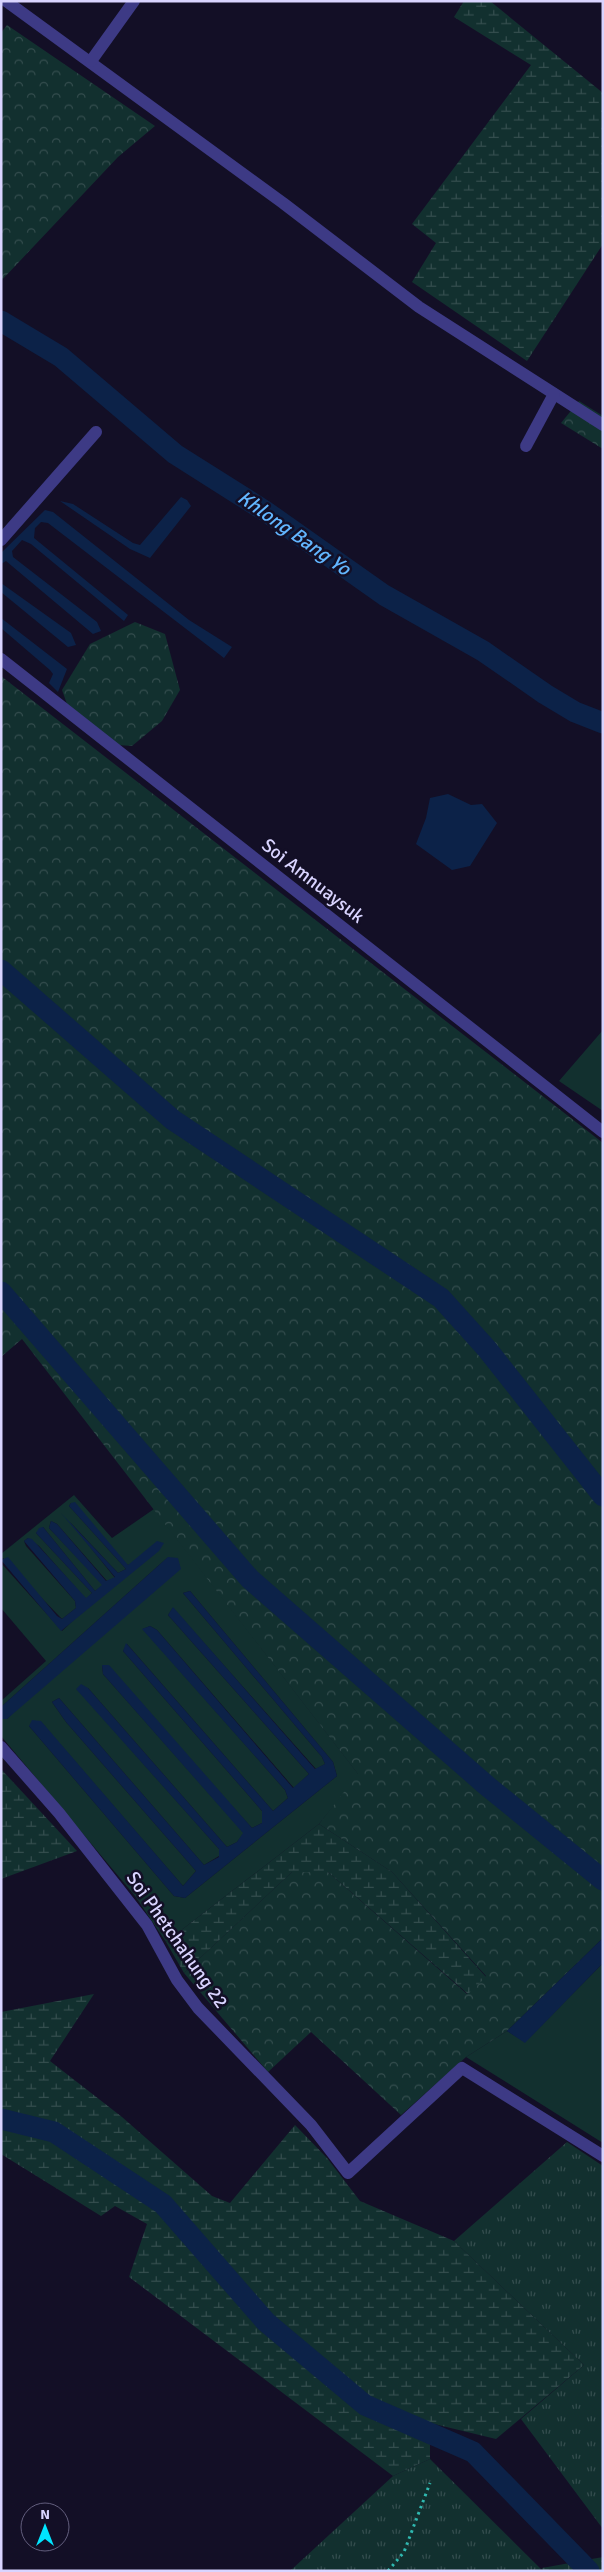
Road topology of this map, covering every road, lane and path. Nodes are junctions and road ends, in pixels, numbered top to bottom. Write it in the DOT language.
graph roads {
  1 [pos="6,1"];
  2 [pos="134,1"];
  3 [pos="91,61"];
  4 [pos="554,394"];
  5 [pos="603,425"];
  6 [pos="96,432"];
  7 [pos="526,446"];
  8 [pos="1,540"];
  9 [pos="1,659"];
  10 [pos="603,1132"];
  11 [pos="1,1747"];
  12 [pos="603,2156"];
  13 [pos="430,2483"];
  14 [pos="388,2571"];
  1 -- 3 [label="street"];
  2 -- 3 [label="street"];
  3 -- 4 [label="street"];
  4 -- 5 [label="street"];
  4 -- 7 [label="street"];
  6 -- 8 [label="street"];
  9 -- 10 [label="street, Soi Amnuaysuk"];
  11 -- 12 [label="street, Soi Phetchahung 22"];
  13 -- 14 [label="path"];
}
